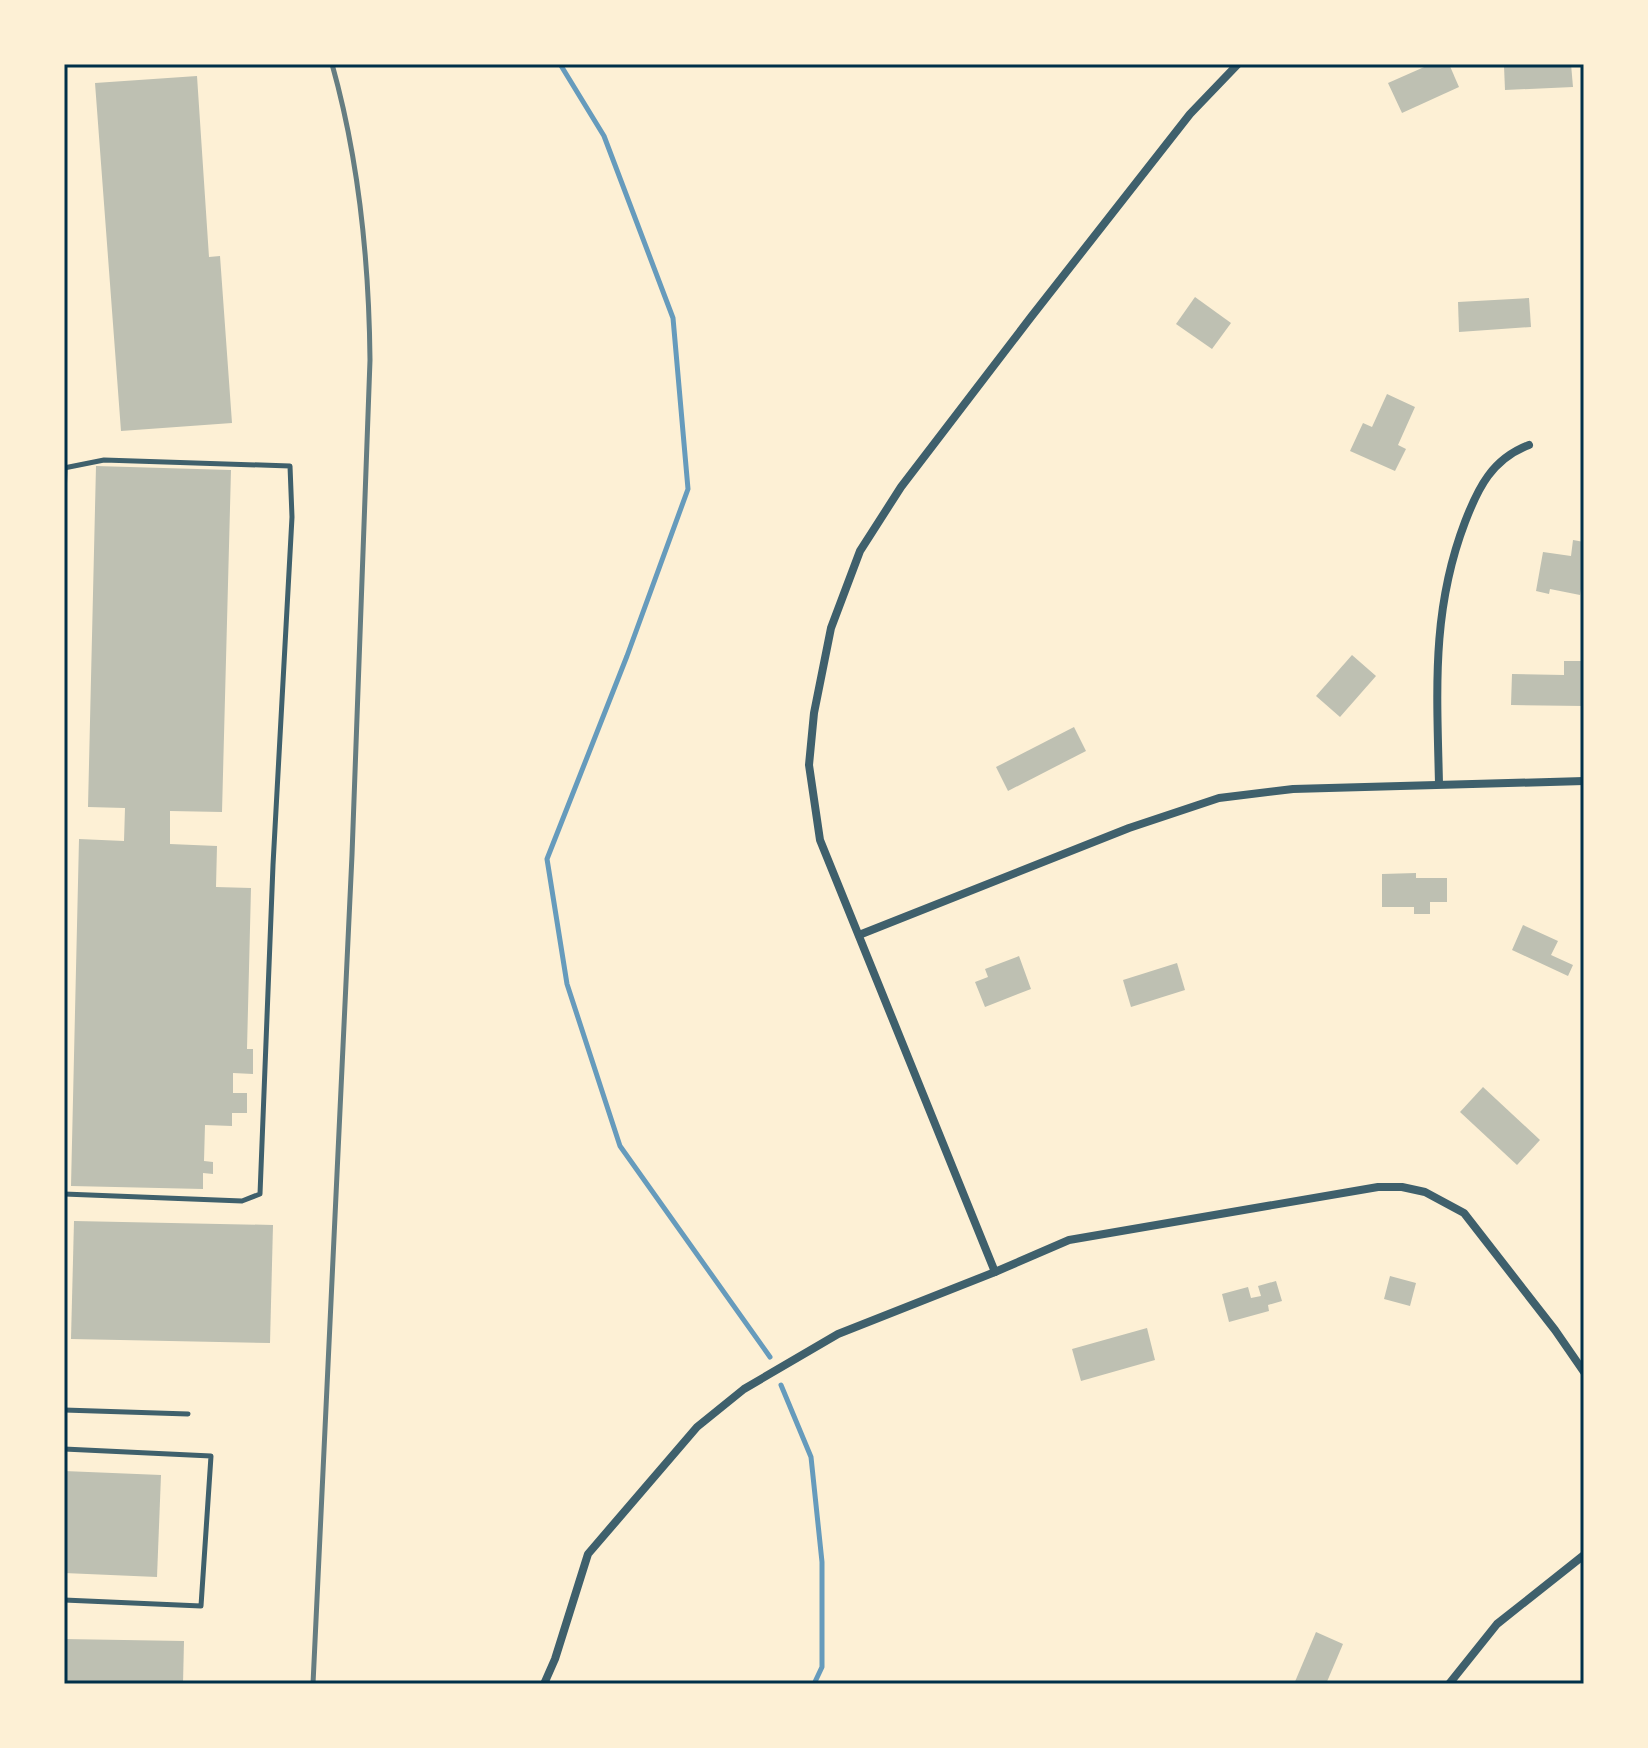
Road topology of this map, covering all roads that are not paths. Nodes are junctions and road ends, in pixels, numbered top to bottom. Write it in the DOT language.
graph roads {
  1 [pos="1238,64"];
  2 [pos="1529,445"];
  3 [pos="65,468"];
  4 [pos="64,499"];
  5 [pos="1584,781"];
  6 [pos="1439,784"];
  7 [pos="859,935"];
  8 [pos="64,1194"];
  9 [pos="995,1272"];
  10 [pos="1584,1372"];
  11 [pos="64,1410"];
  12 [pos="188,1414"];
  13 [pos="64,1449"];
  14 [pos="1584,1555"];
  15 [pos="64,1600"];
  16 [pos="544,1684"];
  17 [pos="1449,1684"];
  1 -- 7 [label="street"];
  2 -- 6 [label="street"];
  3 -- 4 [label="lane"];
  3 -- 8 [label="lane"];
  5 -- 6 [label="street"];
  6 -- 7 [label="street"];
  7 -- 9 [label="street"];
  9 -- 10 [label="street"];
  9 -- 16 [label="street"];
  11 -- 12 [label="lane"];
  13 -- 15 [label="lane"];
  14 -- 17 [label="street"];
}
